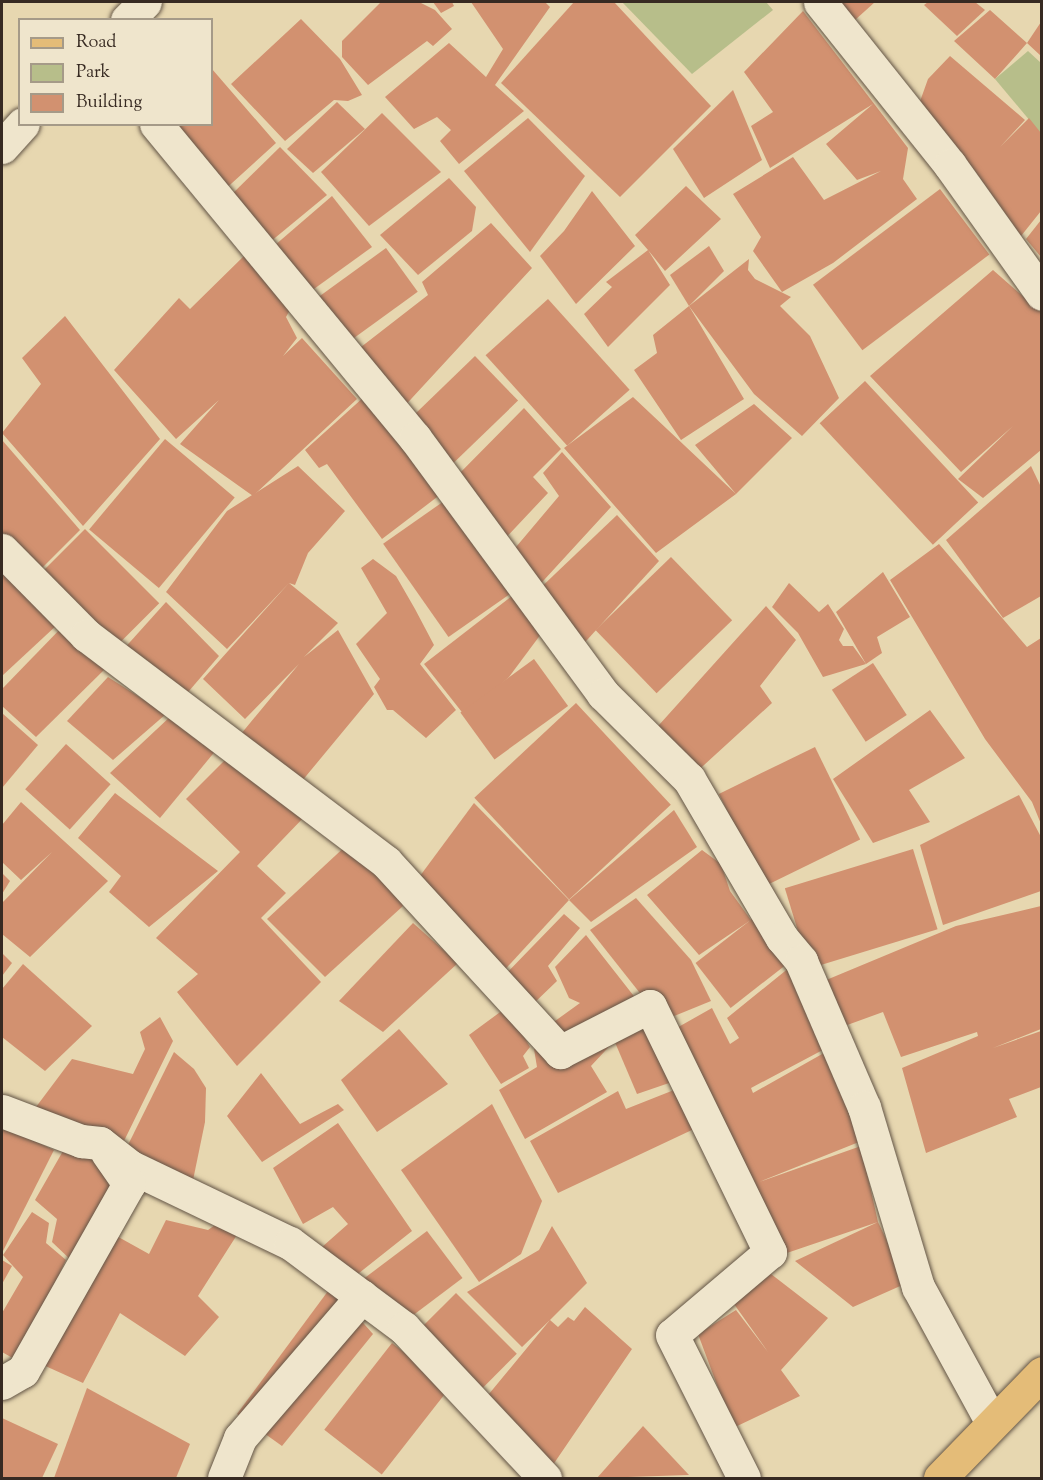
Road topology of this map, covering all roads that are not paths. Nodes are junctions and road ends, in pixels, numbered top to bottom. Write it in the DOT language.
graph roads {
  1 [pos="145,2"];
  2 [pos="820,2"];
  3 [pos="129,18"];
  4 [pos="21,126"];
  5 [pos="158,126"];
  6 [pos="2,147"];
  7 [pos="1041,294"];
  8 [pos="2,550"];
  9 [pos="2,1111"];
  10 [pos="100,1143"];
  11 [pos="362,1296"];
  12 [pos="1041,1373"];
  13 [pos="2,1383"];
  14 [pos="992,1423"];
  15 [pos="224,1479"];
  16 [pos="544,1479"];
  17 [pos="744,1479"];
  18 [pos="940,1479"];
  1 -- 3 [label="street"];
  2 -- 7 [label="street"];
  4 -- 6 [label="street"];
  5 -- 14 [label="street"];
  8 -- 17 [label="street"];
  9 -- 10 [label="street"];
  10 -- 11 [label="street"];
  10 -- 13 [label="street"];
  11 -- 15 [label="street"];
  11 -- 16 [label="street"];
  12 -- 14 [label="main road"];
  14 -- 18 [label="main road"];
}
